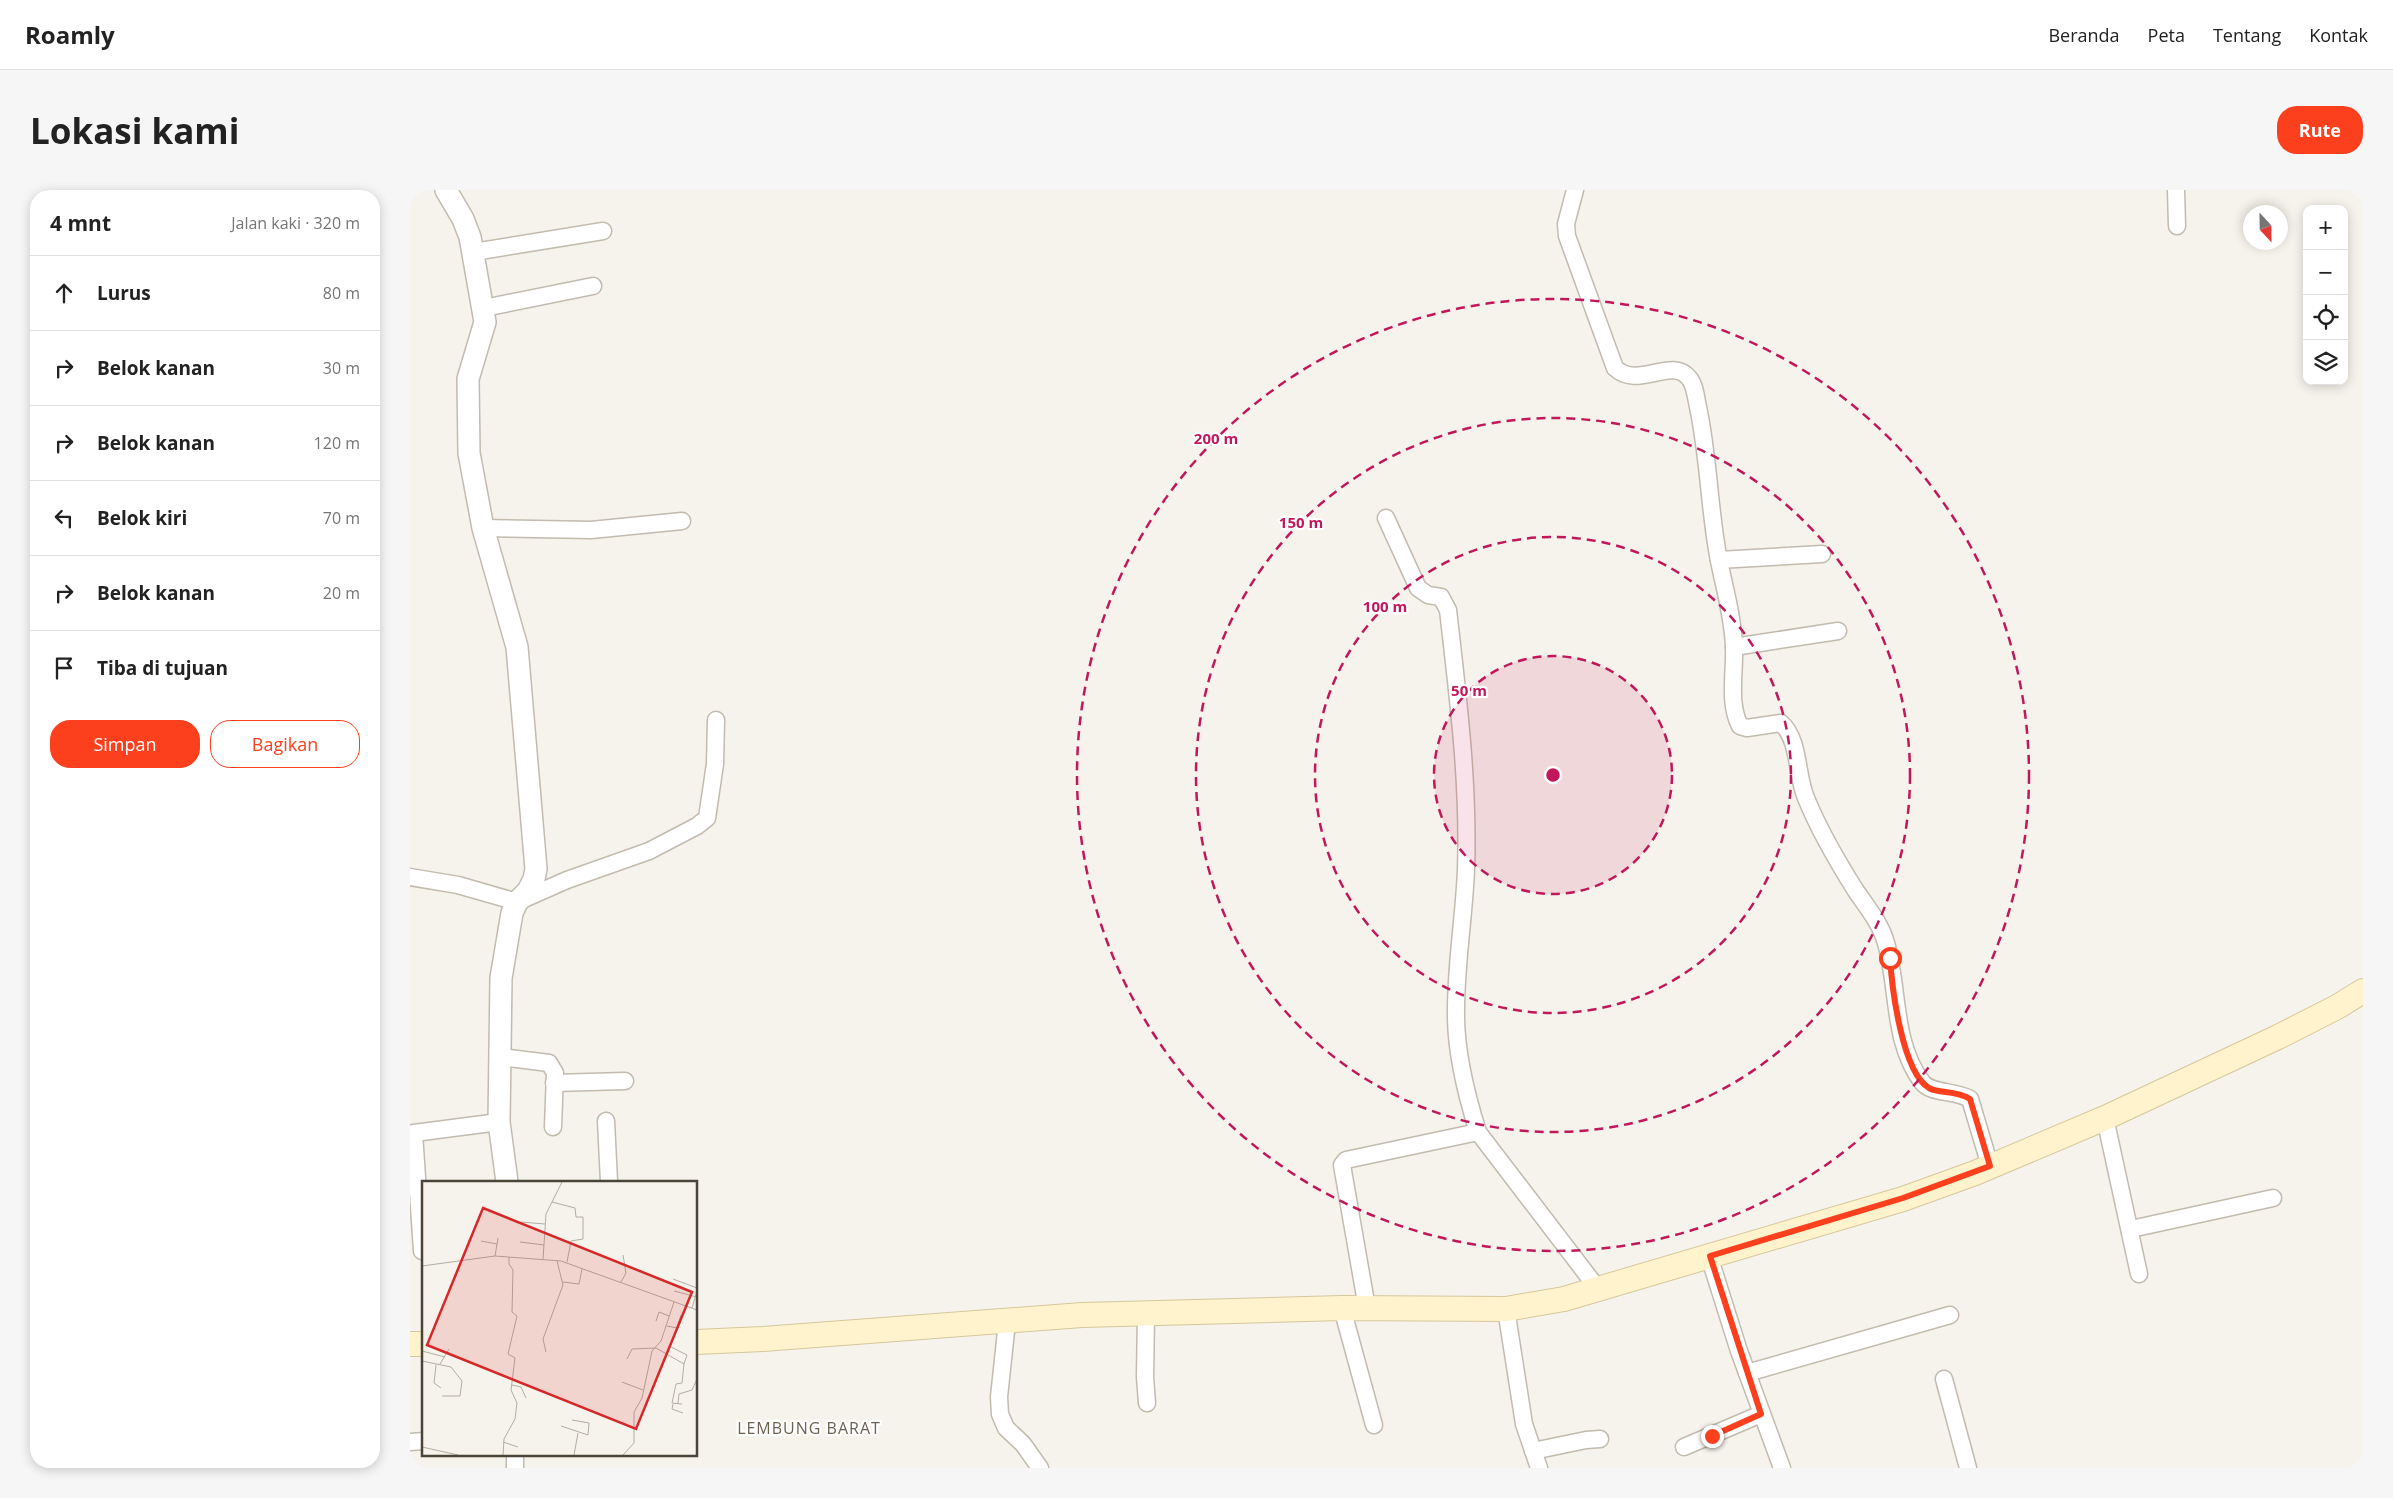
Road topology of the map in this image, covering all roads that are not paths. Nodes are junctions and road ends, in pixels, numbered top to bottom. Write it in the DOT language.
graph roads {
  1 [pos="446,190"];
  2 [pos="1575,190"];
  3 [pos="2176,190"];
  4 [pos="2177,226"];
  5 [pos="603,231"];
  6 [pos="474,252"];
  7 [pos="593,286"];
  8 [pos="484,308"];
  9 [pos="1386,518"];
  10 [pos="682,521"];
  11 [pos="483,528"];
  12 [pos="1822,554"];
  13 [pos="1719,560"];
  14 [pos="1838,631"];
  15 [pos="1734,647"];
  16 [pos="716,720"];
  17 [pos="410,877"];
  18 [pos="517,902"];
  19 [pos="2363,992"];
  20 [pos="501,1057"];
  21 [pos="626,1081"];
  22 [pos="554,1084"];
  23 [pos="2105,1118"];
  24 [pos="606,1121"];
  25 [pos="499,1122"];
  26 [pos="553,1127"];
  27 [pos="1478,1132"];
  28 [pos="1990,1166"];
  29 [pos="508,1181"];
  30 [pos="609,1181"];
  31 [pos="2273,1198"];
  32 [pos="2131,1229"];
  33 [pos="422,1251"];
  34 [pos="1710,1256"];
  35 [pos="2139,1274"];
  36 [pos="1598,1289"];
  37 [pos="1342,1308"];
  38 [pos="1367,1308"];
  39 [pos="1506,1309"];
  40 [pos="1146,1315"];
  41 [pos="1950,1315"];
  42 [pos="1007,1322"];
  43 [pos="698,1342"];
  44 [pos="1747,1373"];
  45 [pos="1944,1379"];
  46 [pos="1147,1403"];
  47 [pos="1761,1414"];
  48 [pos="1374,1424"];
  49 [pos="1600,1439"];
  50 [pos="1684,1447"];
  51 [pos="1533,1451"];
  52 [pos="1040,1468"];
  53 [pos="1539,1468"];
  54 [pos="1782,1468"];
  55 [pos="1968,1468"];
  1 -- 6 [label="street"];
  2 -- 13 [label="street"];
  3 -- 4 [label="street"];
  5 -- 6 [label="street"];
  6 -- 8 [label="street"];
  7 -- 8 [label="street"];
  8 -- 11 [label="street"];
  9 -- 27 [label="street"];
  10 -- 11 [label="street"];
  11 -- 18 [label="street"];
  12 -- 13 [label="street"];
  13 -- 15 [label="street"];
  14 -- 15 [label="street"];
  15 -- 28 [label="street"];
  16 -- 18 [label="street"];
  17 -- 18 [label="street"];
  18 -- 20 [label="street"];
  19 -- 23 [label="main road"];
  20 -- 22 [label="street"];
  20 -- 25 [label="street"];
  21 -- 22 [label="street"];
  22 -- 26 [label="street"];
  23 -- 28 [label="main road"];
  23 -- 32 [label="street"];
  24 -- 30 [label="street"];
  25 -- 29 [label="street"];
  25 -- 33 [label="street"];
  27 -- 36 [label="street"];
  27 -- 38 [label="street"];
  28 -- 34 [label="main road"];
  31 -- 32 [label="street"];
  32 -- 35 [label="street"];
  34 -- 36 [label="main road"];
  34 -- 44 [label="street"];
  36 -- 39 [label="main road"];
  37 -- 38 [label="main road"];
  37 -- 40 [label="main road"];
  37 -- 48 [label="street"];
  38 -- 39 [label="main road"];
  39 -- 51 [label="street"];
  40 -- 42 [label="main road"];
  40 -- 46 [label="street"];
  41 -- 44 [label="street"];
  42 -- 43 [label="main road"];
  42 -- 52 [label="street"];
  44 -- 47 [label="street"];
  45 -- 55 [label="street"];
  47 -- 50 [label="street"];
  47 -- 54 [label="street"];
  49 -- 51 [label="street"];
  51 -- 53 [label="street"];
}
